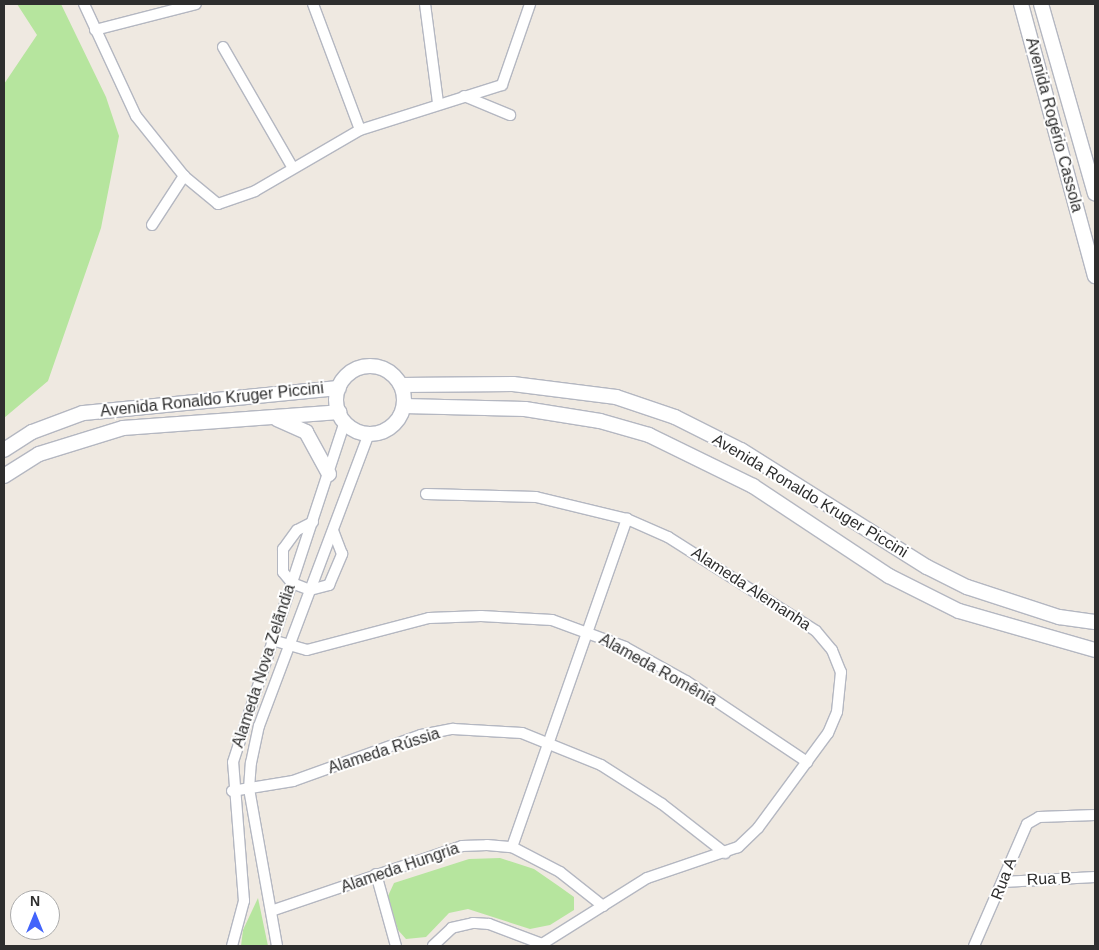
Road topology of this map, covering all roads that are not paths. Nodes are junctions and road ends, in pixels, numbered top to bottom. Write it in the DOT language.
graph roads {
  1 [pos="84,4"];
  2 [pos="196,4"];
  3 [pos="313,4"];
  4 [pos="425,4"];
  5 [pos="530,4"];
  6 [pos="1021,4"];
  7 [pos="1042,4"];
  8 [pos="95,30"];
  9 [pos="223,47"];
  10 [pos="464,96"];
  11 [pos="438,103"];
  12 [pos="510,115"];
  13 [pos="360,130"];
  14 [pos="293,168"];
  15 [pos="184,176"];
  16 [pos="1095,193"];
  17 [pos="152,225"];
  18 [pos="1095,276"];
  19 [pos="401,385"];
  20 [pos="339,388"];
  21 [pos="404,406"];
  22 [pos="272,417"];
  23 [pos="342,417"];
  24 [pos="369,434"];
  25 [pos="4,450"];
  26 [pos="329,474"];
  27 [pos="4,476"];
  28 [pos="426,494"];
  29 [pos="627,519"];
  30 [pos="313,522"];
  31 [pos="333,531"];
  32 [pos="292,583"];
  33 [pos="310,590"];
  34 [pos="1095,622"];
  35 [pos="587,630"];
  36 [pos="272,640"];
  37 [pos="288,647"];
  38 [pos="1095,650"];
  39 [pos="549,741"];
  40 [pos="807,762"];
  41 [pos="249,789"];
  42 [pos="232,791"];
  43 [pos="1095,815"];
  44 [pos="512,847"];
  45 [pos="725,853"];
  46 [pos="376,874"];
  47 [pos="1095,877"];
  48 [pos="1003,882"];
  49 [pos="603,906"];
  50 [pos="271,911"];
  51 [pos="232,946"];
  52 [pos="277,946"];
  53 [pos="396,946"];
  54 [pos="433,946"];
  55 [pos="974,946"];
  1 -- 8 [label="street"];
  2 -- 8 [label="street"];
  3 -- 13 [label="street"];
  4 -- 11 [label="street"];
  5 -- 10 [label="street"];
  6 -- 18 [label="main road, Avenida Rogério Cassola"];
  7 -- 16 [label="main road, Avenida Rogério Cassola"];
  8 -- 15 [label="street"];
  9 -- 14 [label="street"];
  10 -- 11 [label="street"];
  10 -- 12 [label="street"];
  11 -- 13 [label="street"];
  13 -- 14 [label="street"];
  14 -- 15 [label="street"];
  15 -- 17 [label="street"];
  19 -- 20 [label="main road, Avenida Ronaldo Kruger Piccini"];
  19 -- 21 [label="main road"];
  19 -- 34 [label="main road, Avenida Ronaldo Kruger Piccini"];
  20 -- 23 [label="main road, Avenida Ronaldo Kruger Piccini"];
  20 -- 25 [label="main road, Avenida Ronaldo Kruger Piccini"];
  21 -- 24 [label="main road"];
  21 -- 38 [label="main road, Avenida Ronaldo Kruger Piccini"];
  22 -- 23 [label="main road, Avenida Ronaldo Kruger Piccini"];
  22 -- 26 [label="main road"];
  22 -- 27 [label="main road, Avenida Ronaldo Kruger Piccini"];
  23 -- 24 [label="main road"];
  23 -- 26 [label="street, Alameda Nova Zelãndia"];
  24 -- 31 [label="street, Alameda Nova Zelãndia"];
  26 -- 30 [label="street, Alameda Nova Zelãndia"];
  28 -- 29 [label="street, Alameda Alemanha"];
  29 -- 35 [label="street"];
  29 -- 40 [label="street, Alameda Alemanha"];
  30 -- 32 [label="street, Alameda Nova Zelãndia"];
  30 -- 32 [label="street"];
  31 -- 33 [label="street, Alameda Nova Zelãndia"];
  31 -- 33 [label="street"];
  32 -- 33 [label="street"];
  32 -- 36 [label="street, Alameda Nova Zelãndia"];
  33 -- 37 [label="street, Alameda Nova Zelãndia"];
  35 -- 37 [label="street, Alameda Romênia"];
  35 -- 39 [label="street"];
  35 -- 40 [label="street, Alameda Romênia"];
  36 -- 37 [label="street"];
  36 -- 42 [label="street, Alameda Nova Zelãndia"];
  37 -- 41 [label="street, Alameda Nova Zelãndia"];
  39 -- 41 [label="street, Alameda Rússia"];
  39 -- 44 [label="street"];
  39 -- 45 [label="street, Alameda Rússia"];
  40 -- 45 [label="street, Alameda Alemanha"];
  41 -- 42 [label="street, Alameda Rússia"];
  41 -- 50 [label="street, Alameda Nova Zelãndia"];
  42 -- 51 [label="street, Alameda Nova Zelãndia"];
  43 -- 48 [label="street, Rua A"];
  44 -- 46 [label="street, Alameda Hungria"];
  44 -- 49 [label="street, Alameda Hungria"];
  45 -- 49 [label="street, Alameda Alemanha"];
  46 -- 50 [label="street, Alameda Hungria"];
  46 -- 53 [label="street"];
  47 -- 48 [label="street, Rua B"];
  48 -- 55 [label="street, Rua A"];
  49 -- 54 [label="street, Alameda Alemanha"];
  50 -- 52 [label="street, Alameda Nova Zelãndia"];
}
